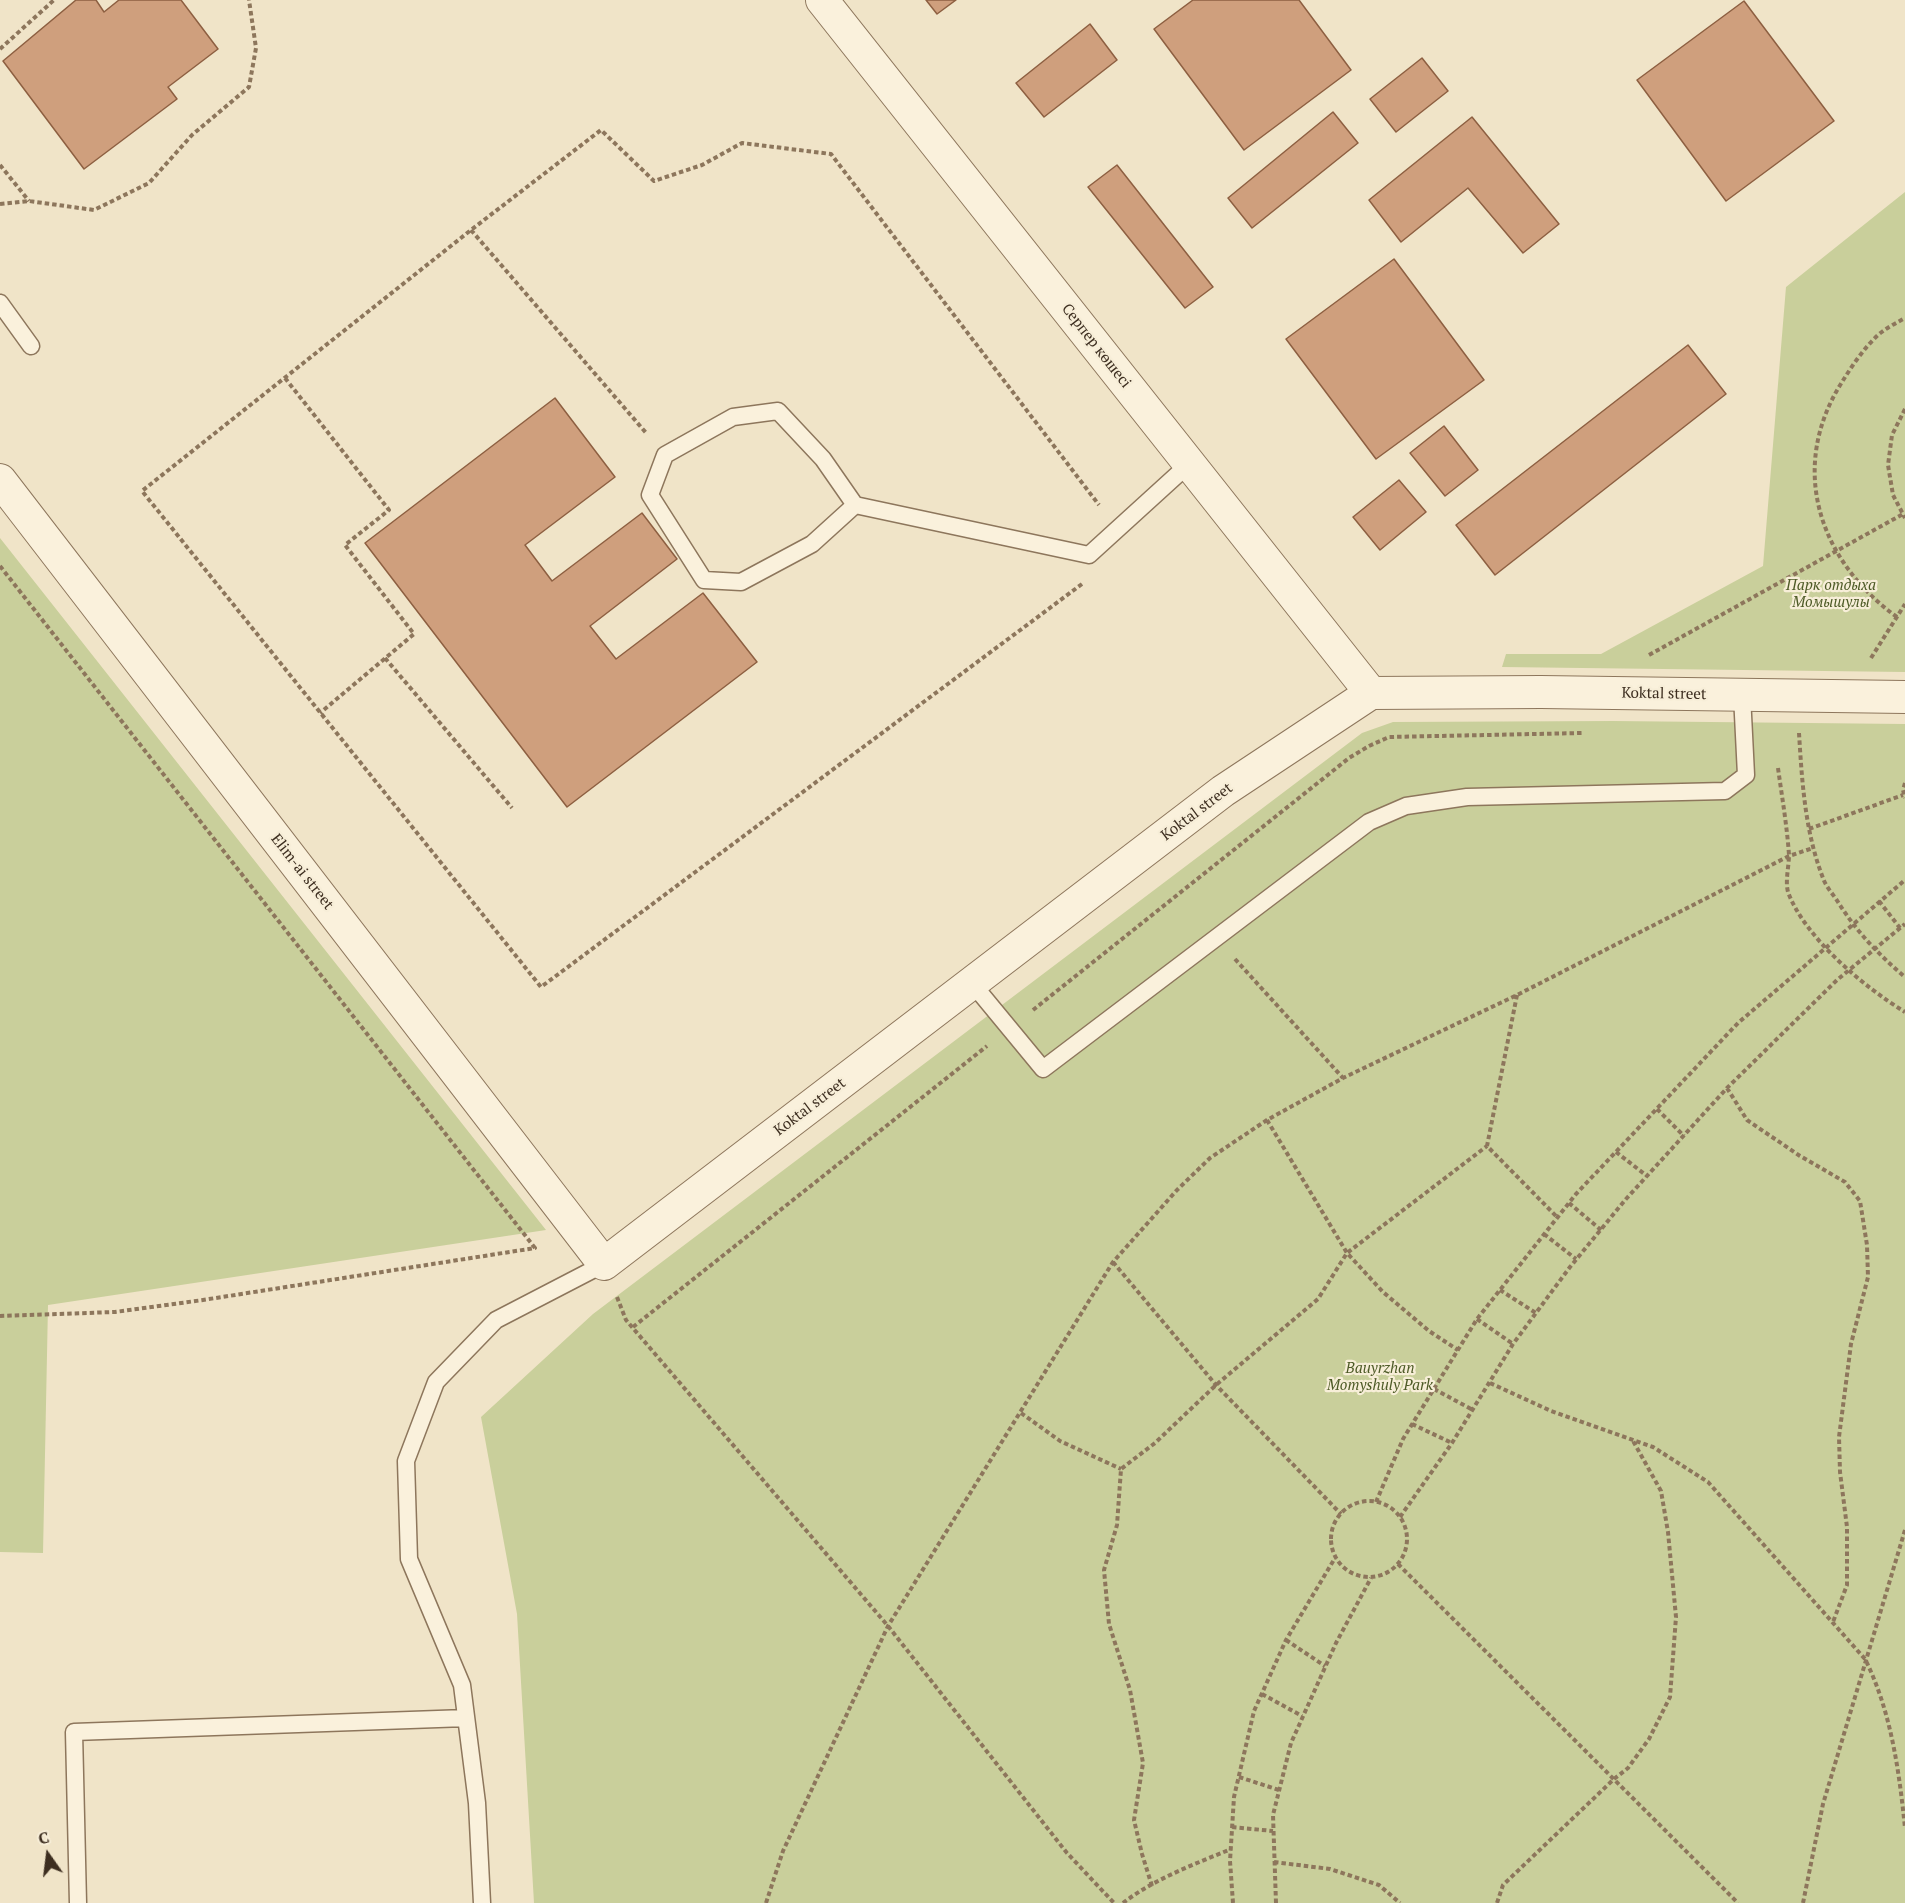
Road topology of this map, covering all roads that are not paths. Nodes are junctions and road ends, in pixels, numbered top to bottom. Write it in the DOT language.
graph roads {
  1 [pos="832,4"];
  2 [pos="0,303"];
  3 [pos="31,346"];
  4 [pos="1189,464"];
  5 [pos="0,480"];
  6 [pos="855,506"];
  7 [pos="1371,693"];
  8 [pos="1742,695"];
  9 [pos="1905,697"];
  10 [pos="972,983"];
  11 [pos="604,1264"];
  12 [pos="466,1718"];
  13 [pos="78,1903"];
  14 [pos="482,1903"];
  1 -- 4 [label="street, Серпер көшесі"];
  2 -- 3 [label="lane"];
  4 -- 6 [label="lane"];
  4 -- 7 [label="street, Серпер көшесі"];
  5 -- 11 [label="street, Elim-ai street"];
  6 -- 6 [label="lane"];
  7 -- 8 [label="street, Koktal street"];
  7 -- 10 [label="street, Koktal street"];
  8 -- 9 [label="street, Koktal street"];
  8 -- 10 [label="lane"];
  10 -- 11 [label="street, Koktal street"];
  11 -- 12 [label="lane"];
  12 -- 13 [label="lane"];
  12 -- 14 [label="lane"];
}
